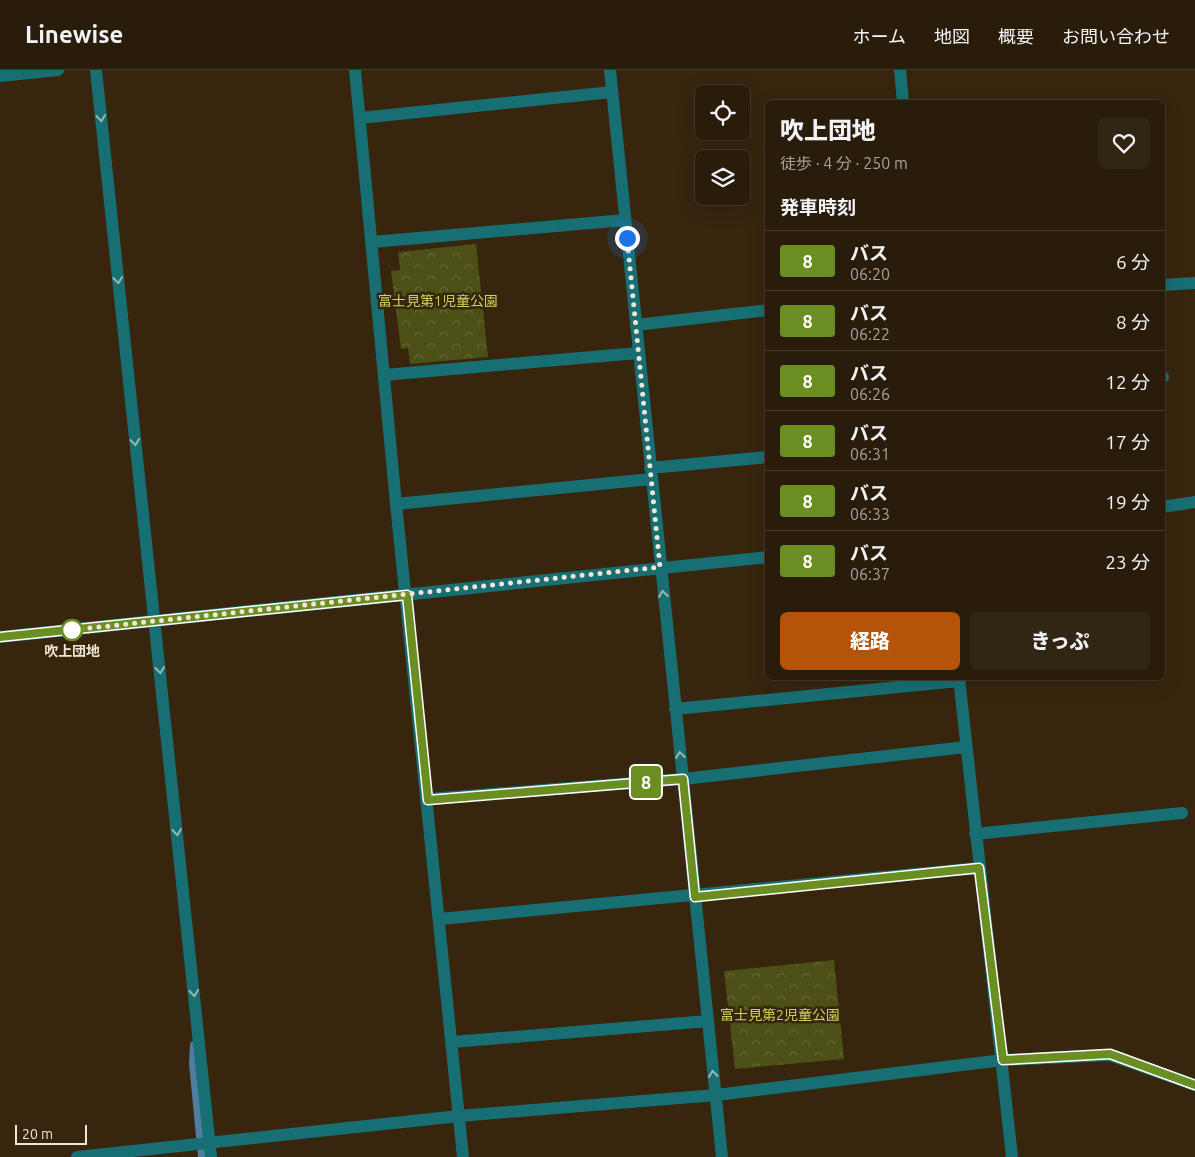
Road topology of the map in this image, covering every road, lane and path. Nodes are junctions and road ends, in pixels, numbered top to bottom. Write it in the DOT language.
graph roads {
  1 [pos="58,70"];
  2 [pos="96,70"];
  3 [pos="354,70"];
  4 [pos="610,70"];
  5 [pos="900,70"];
  6 [pos="0,76"];
  7 [pos="612,92"];
  8 [pos="903,100"];
  9 [pos="360,118"];
  10 [pos="625,220"];
  11 [pos="372,242"];
  12 [pos="1195,282"];
  13 [pos="1165,285"];
  14 [pos="765,310"];
  15 [pos="636,324"];
  16 [pos="638,354"];
  17 [pos="384,375"];
  18 [pos="765,457"];
  19 [pos="650,474"];
  20 [pos="1195,502"];
  21 [pos="396,504"];
  22 [pos="1165,507"];
  23 [pos="765,557"];
  24 [pos="660,567"];
  25 [pos="407,595"];
  26 [pos="155,622"];
  27 [pos="0,637"];
  28 [pos="949,680"];
  29 [pos="959,680"];
  30 [pos="675,708"];
  31 [pos="966,747"];
  32 [pos="683,779"];
  33 [pos="428,800"];
  34 [pos="1182,813"];
  35 [pos="975,834"];
  36 [pos="979,868"];
  37 [pos="695,897"];
  38 [pos="440,919"];
  39 [pos="708,1021"];
  40 [pos="452,1042"];
  41 [pos="1003,1060"];
  42 [pos="1195,1085"];
  43 [pos="716,1096"];
  44 [pos="459,1116"];
  45 [pos="210,1143"];
  46 [pos="77,1157"];
  47 [pos="211,1157"];
  48 [pos="463,1157"];
  49 [pos="722,1157"];
  50 [pos="1012,1157"];
  1 -- 6 [label="street"];
  2 -- 26 [label="street, one-way"];
  3 -- 9 [label="street"];
  4 -- 7 [label="street"];
  5 -- 8 [label="street"];
  7 -- 9 [label="street"];
  7 -- 10 [label="street"];
  9 -- 11 [label="street"];
  10 -- 11 [label="street"];
  10 -- 15 [label="street"];
  11 -- 17 [label="street"];
  12 -- 13 [label="street"];
  14 -- 15 [label="street"];
  15 -- 16 [label="street"];
  16 -- 17 [label="street"];
  16 -- 19 [label="street"];
  17 -- 21 [label="street"];
  18 -- 19 [label="street"];
  19 -- 21 [label="street"];
  19 -- 24 [label="street"];
  20 -- 22 [label="street"];
  21 -- 25 [label="street"];
  23 -- 24 [label="street"];
  24 -- 25 [label="street"];
  30 -- 24 [label="street, one-way"];
  25 -- 26 [label="street"];
  25 -- 33 [label="street"];
  26 -- 27 [label="street"];
  26 -- 45 [label="street, one-way"];
  28 -- 30 [label="street"];
  29 -- 31 [label="street"];
  32 -- 30 [label="street, one-way"];
  31 -- 32 [label="street"];
  31 -- 35 [label="street"];
  32 -- 33 [label="street"];
  32 -- 37 [label="street"];
  33 -- 38 [label="street"];
  34 -- 35 [label="street"];
  35 -- 36 [label="street"];
  36 -- 37 [label="street"];
  36 -- 41 [label="street"];
  37 -- 38 [label="street"];
  37 -- 39 [label="street"];
  38 -- 40 [label="street"];
  39 -- 40 [label="street"];
  43 -- 39 [label="street, one-way"];
  40 -- 44 [label="street"];
  41 -- 42 [label="street"];
  41 -- 43 [label="street"];
  41 -- 50 [label="street"];
  43 -- 44 [label="street"];
  43 -- 49 [label="street"];
  44 -- 45 [label="street"];
  44 -- 48 [label="street"];
  45 -- 46 [label="street"];
  45 -- 47 [label="street"];
}
